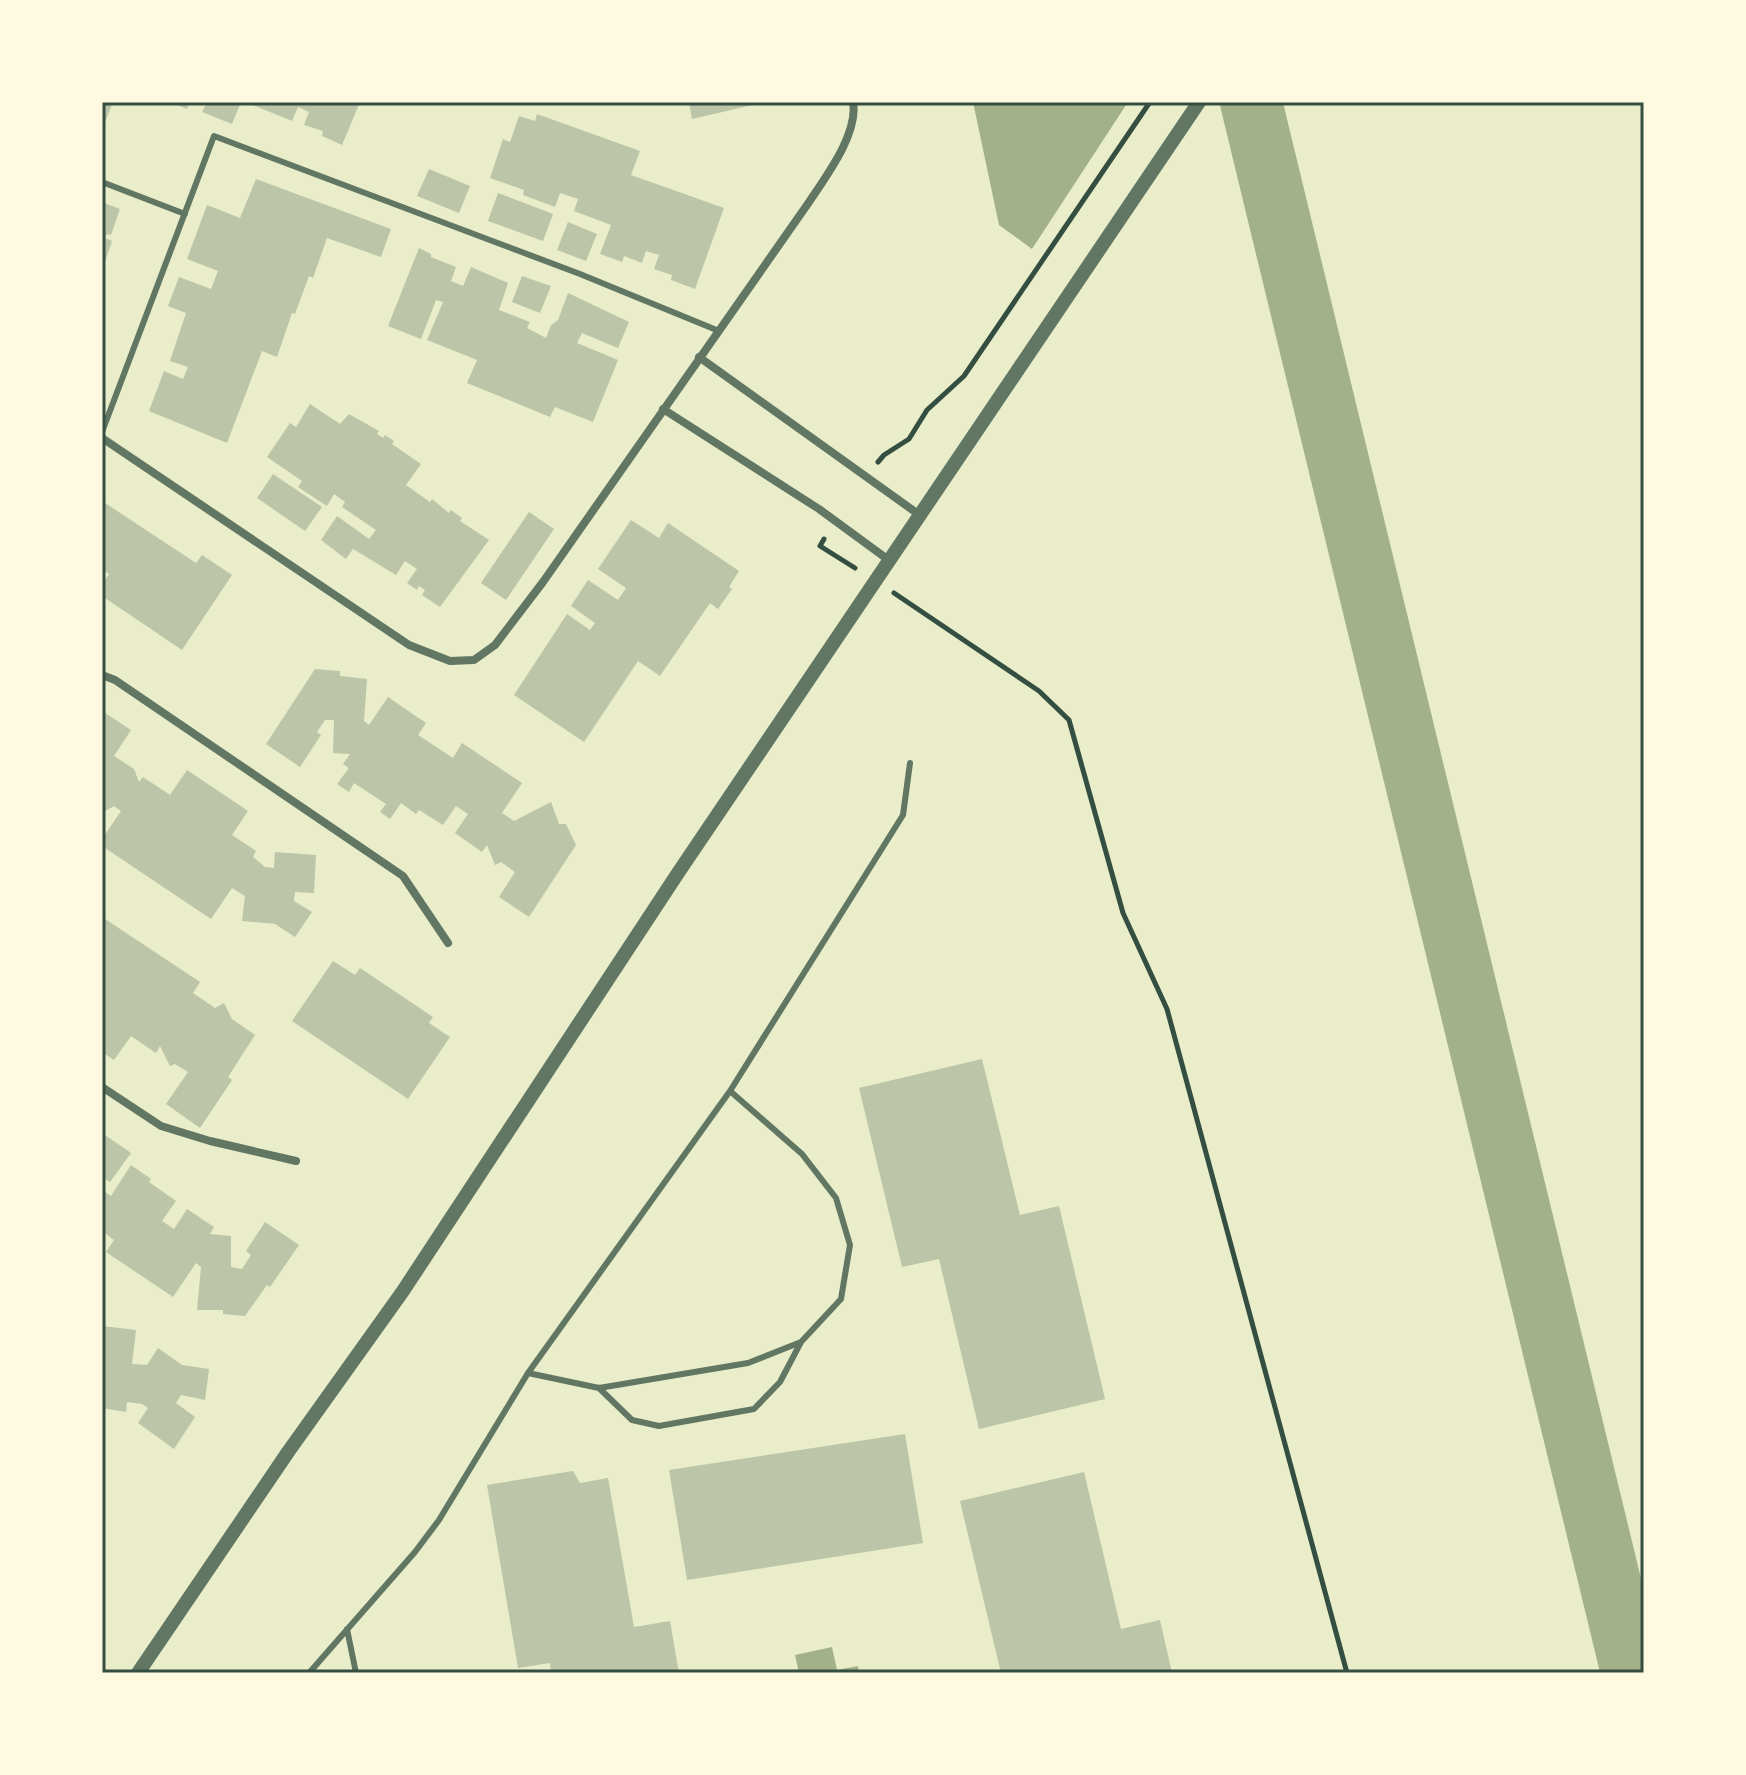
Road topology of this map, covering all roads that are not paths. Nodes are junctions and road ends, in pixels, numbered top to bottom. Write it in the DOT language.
graph roads {
  1 [pos="853,102"];
  2 [pos="1199,102"];
  3 [pos="102,182"];
  4 [pos="185,214"];
  5 [pos="719,331"];
  6 [pos="699,357"];
  7 [pos="663,409"];
  8 [pos="102,435"];
  9 [pos="921,516"];
  10 [pos="890,561"];
  11 [pos="102,675"];
  12 [pos="910,763"];
  13 [pos="448,943"];
  14 [pos="102,1087"];
  15 [pos="730,1091"];
  16 [pos="296,1161"];
  17 [pos="801,1342"];
  18 [pos="528,1373"];
  19 [pos="599,1388"];
  20 [pos="347,1629"];
  21 [pos="138,1673"];
  22 [pos="309,1673"];
  23 [pos="356,1673"];
  1 -- 5 [label="street"];
  2 -- 9 [label="street"];
  3 -- 4 [label="lane"];
  4 -- 5 [label="lane"];
  4 -- 8 [label="lane"];
  5 -- 6 [label="street"];
  6 -- 7 [label="street"];
  6 -- 9 [label="street"];
  7 -- 8 [label="street"];
  7 -- 10 [label="street"];
  9 -- 10 [label="street"];
  10 -- 21 [label="street"];
  11 -- 13 [label="street"];
  12 -- 15 [label="lane"];
  14 -- 16 [label="street"];
  15 -- 17 [label="lane"];
  15 -- 18 [label="lane"];
  17 -- 19 [label="lane"];
  17 -- 19 [label="lane"];
  18 -- 19 [label="lane"];
  18 -- 20 [label="lane"];
  20 -- 22 [label="lane"];
  20 -- 23 [label="lane"];
}
